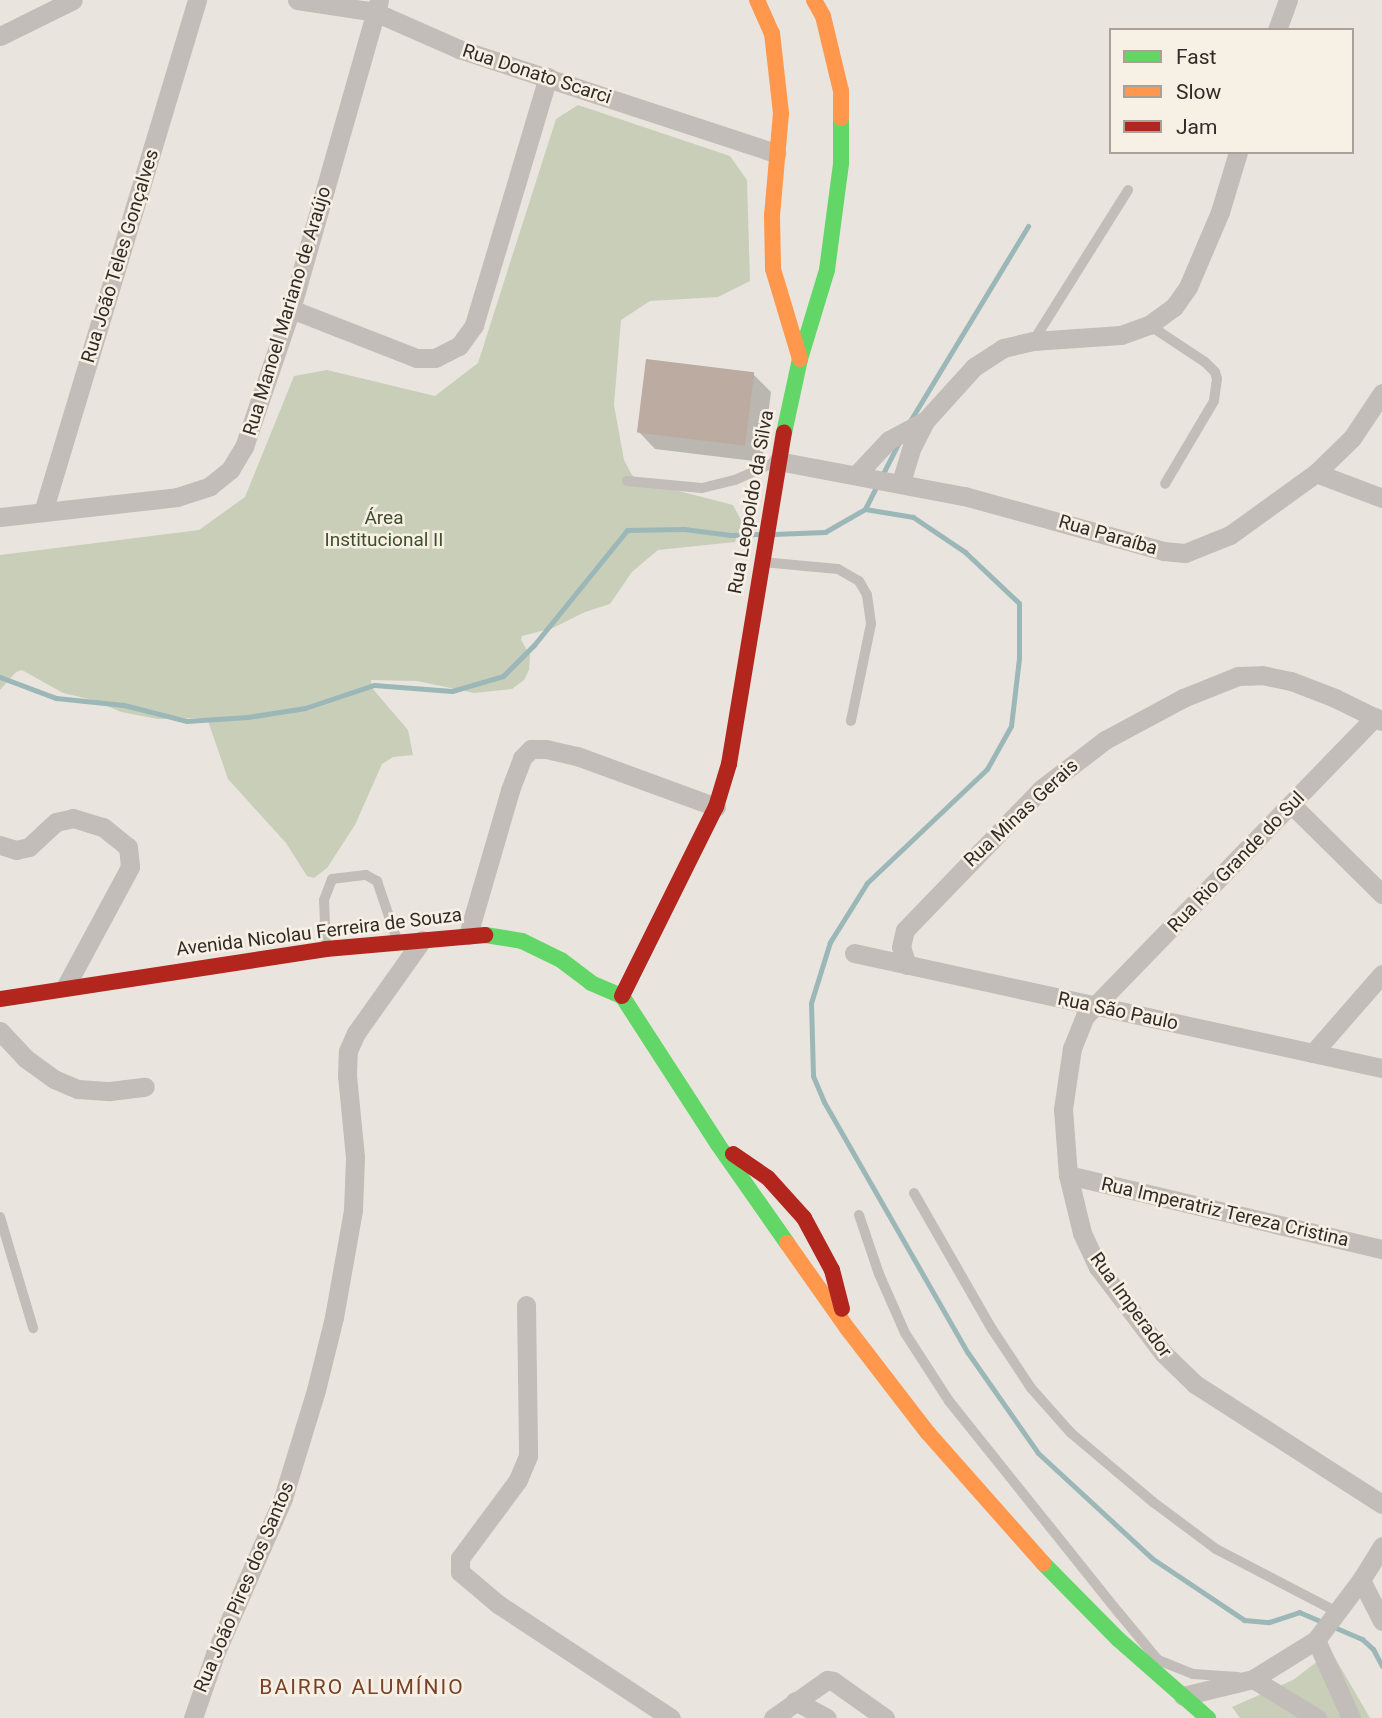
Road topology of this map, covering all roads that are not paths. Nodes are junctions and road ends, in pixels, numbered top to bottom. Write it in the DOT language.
graph roads {
  1 [pos="73,0"];
  2 [pos="197,0"];
  3 [pos="297,0"];
  4 [pos="757,0"];
  5 [pos="814,0"];
  6 [pos="1288,0"];
  7 [pos="377,6"];
  8 [pos="1278,28"];
  9 [pos="0,37"];
  10 [pos="548,76"];
  11 [pos="776,153"];
  12 [pos="1237,154"];
  13 [pos="1128,190"];
  14 [pos="291,309"];
  15 [pos="1149,325"];
  16 [pos="1033,341"];
  17 [pos="800,359"];
  18 [pos="1382,393"];
  19 [pos="926,420"];
  20 [pos="778,461"];
  21 [pos="1316,473"];
  22 [pos="856,475"];
  23 [pos="627,481"];
  24 [pos="901,482"];
  25 [pos="1165,484"];
  26 [pos="1382,498"];
  27 [pos="43,512"];
  28 [pos="0,517"];
  29 [pos="760,561"];
  30 [pos="1378,719"];
  31 [pos="851,720"];
  32 [pos="1292,805"];
  33 [pos="716,807"];
  34 [pos="0,845"];
  35 [pos="1382,894"];
  36 [pos="468,935"];
  37 [pos="422,940"];
  38 [pos="397,942"];
  39 [pos="326,949"];
  40 [pos="854,953"];
  41 [pos="907,965"];
  42 [pos="1382,974"];
  43 [pos="65,986"];
  44 [pos="622,996"];
  45 [pos="0,999"];
  46 [pos="1097,1006"];
  47 [pos="0,1031"];
  48 [pos="1312,1053"];
  49 [pos="1382,1068"];
  50 [pos="145,1087"];
  51 [pos="717,1143"];
  52 [pos="1068,1175"];
  53 [pos="914,1193"];
  54 [pos="859,1215"];
  55 [pos="0,1217"];
  56 [pos="1382,1249"];
  57 [pos="526,1305"];
  58 [pos="33,1328"];
  59 [pos="847,1328"];
  60 [pos="1382,1504"];
  61 [pos="1382,1546"];
  62 [pos="1361,1580"];
  63 [pos="1338,1612"];
  64 [pos="1382,1621"];
  65 [pos="1316,1640"];
  66 [pos="1258,1676"];
  67 [pos="1183,1696"];
  68 [pos="795,1701"];
  69 [pos="878,1716"];
  70 [pos="193,1718"];
  71 [pos="671,1718"];
  72 [pos="773,1718"];
  73 [pos="827,1718"];
  74 [pos="1208,1718"];
  75 [pos="1317,1718"];
  76 [pos="1351,1718"];
  1 -- 9 [label="street"];
  2 -- 27 [label="street, Rua João Teles Gonçalves"];
  3 -- 7 [label="street, Rua Donato Scarci"];
  4 -- 11 [label="street"];
  5 -- 17 [label="street, Rua Leopoldo da Silva"];
  6 -- 8 [label="street"];
  7 -- 10 [label="street, Rua Donato Scarci"];
  7 -- 14 [label="street, Rua Manoel Mariano de Araújo"];
  10 -- 11 [label="street, Rua Donato Scarci"];
  10 -- 14 [label="street"];
  11 -- 17 [label="street"];
  12 -- 15 [label="street"];
  13 -- 16 [label="lane"];
  14 -- 27 [label="street, Rua Manoel Mariano de Araújo"];
  15 -- 16 [label="street"];
  15 -- 25 [label="lane"];
  16 -- 19 [label="street"];
  17 -- 20 [label="street, Rua Leopoldo da Silva"];
  18 -- 21 [label="street, Rua Paraíba"];
  19 -- 22 [label="street"];
  19 -- 24 [label="street"];
  20 -- 22 [label="street, Rua Paraíba"];
  20 -- 23 [label="lane"];
  20 -- 29 [label="street, Rua Leopoldo da Silva"];
  21 -- 24 [label="street, Rua Paraíba"];
  21 -- 26 [label="street"];
  22 -- 24 [label="street, Rua Paraíba"];
  27 -- 28 [label="street, Rua Manoel Mariano de Araújo"];
  29 -- 31 [label="lane"];
  29 -- 33 [label="street, Rua Leopoldo da Silva"];
  30 -- 32 [label="street, Rua Rio Grande do Sul"];
  30 -- 41 [label="street, Rua Minas Gerais"];
  32 -- 35 [label="street"];
  32 -- 46 [label="street, Rua Rio Grande do Sul"];
  33 -- 36 [label="street"];
  33 -- 44 [label="street, Rua Leopoldo da Silva"];
  34 -- 43 [label="street"];
  36 -- 37 [label="street, Avenida Nicolau Ferreira de Souza"];
  36 -- 44 [label="street, Avenida Nicolau Ferreira de Souza"];
  37 -- 38 [label="street, Avenida Nicolau Ferreira de Souza"];
  37 -- 70 [label="street, Rua João Pires dos Santos"];
  38 -- 39 [label="street, Avenida Nicolau Ferreira de Souza"];
  38 -- 39 [label="lane"];
  39 -- 43 [label="street, Avenida Nicolau Ferreira de Souza"];
  40 -- 41 [label="street, Rua São Paulo"];
  41 -- 46 [label="street, Rua São Paulo"];
  42 -- 48 [label="street"];
  43 -- 45 [label="street, Avenida Nicolau Ferreira de Souza"];
  44 -- 51 [label="street"];
  46 -- 48 [label="street, Rua São Paulo"];
  46 -- 52 [label="street, Rua Imperador"];
  47 -- 50 [label="street"];
  48 -- 49 [label="street, Rua São Paulo"];
  51 -- 59 [label="street"];
  51 -- 59 [label="street"];
  52 -- 56 [label="street, Rua Imperatriz Tereza Cristina"];
  52 -- 60 [label="street, Rua Imperador"];
  53 -- 63 [label="lane"];
  54 -- 66 [label="lane"];
  55 -- 58 [label="lane"];
  57 -- 71 [label="street"];
  59 -- 67 [label="street"];
  61 -- 62 [label="street"];
  62 -- 63 [label="street"];
  62 -- 64 [label="street"];
  63 -- 65 [label="street"];
  65 -- 66 [label="street"];
  65 -- 76 [label="street"];
  66 -- 67 [label="street"];
  66 -- 75 [label="street"];
  67 -- 74 [label="street"];
  68 -- 69 [label="street"];
  68 -- 72 [label="street"];
  68 -- 73 [label="street"];
}
